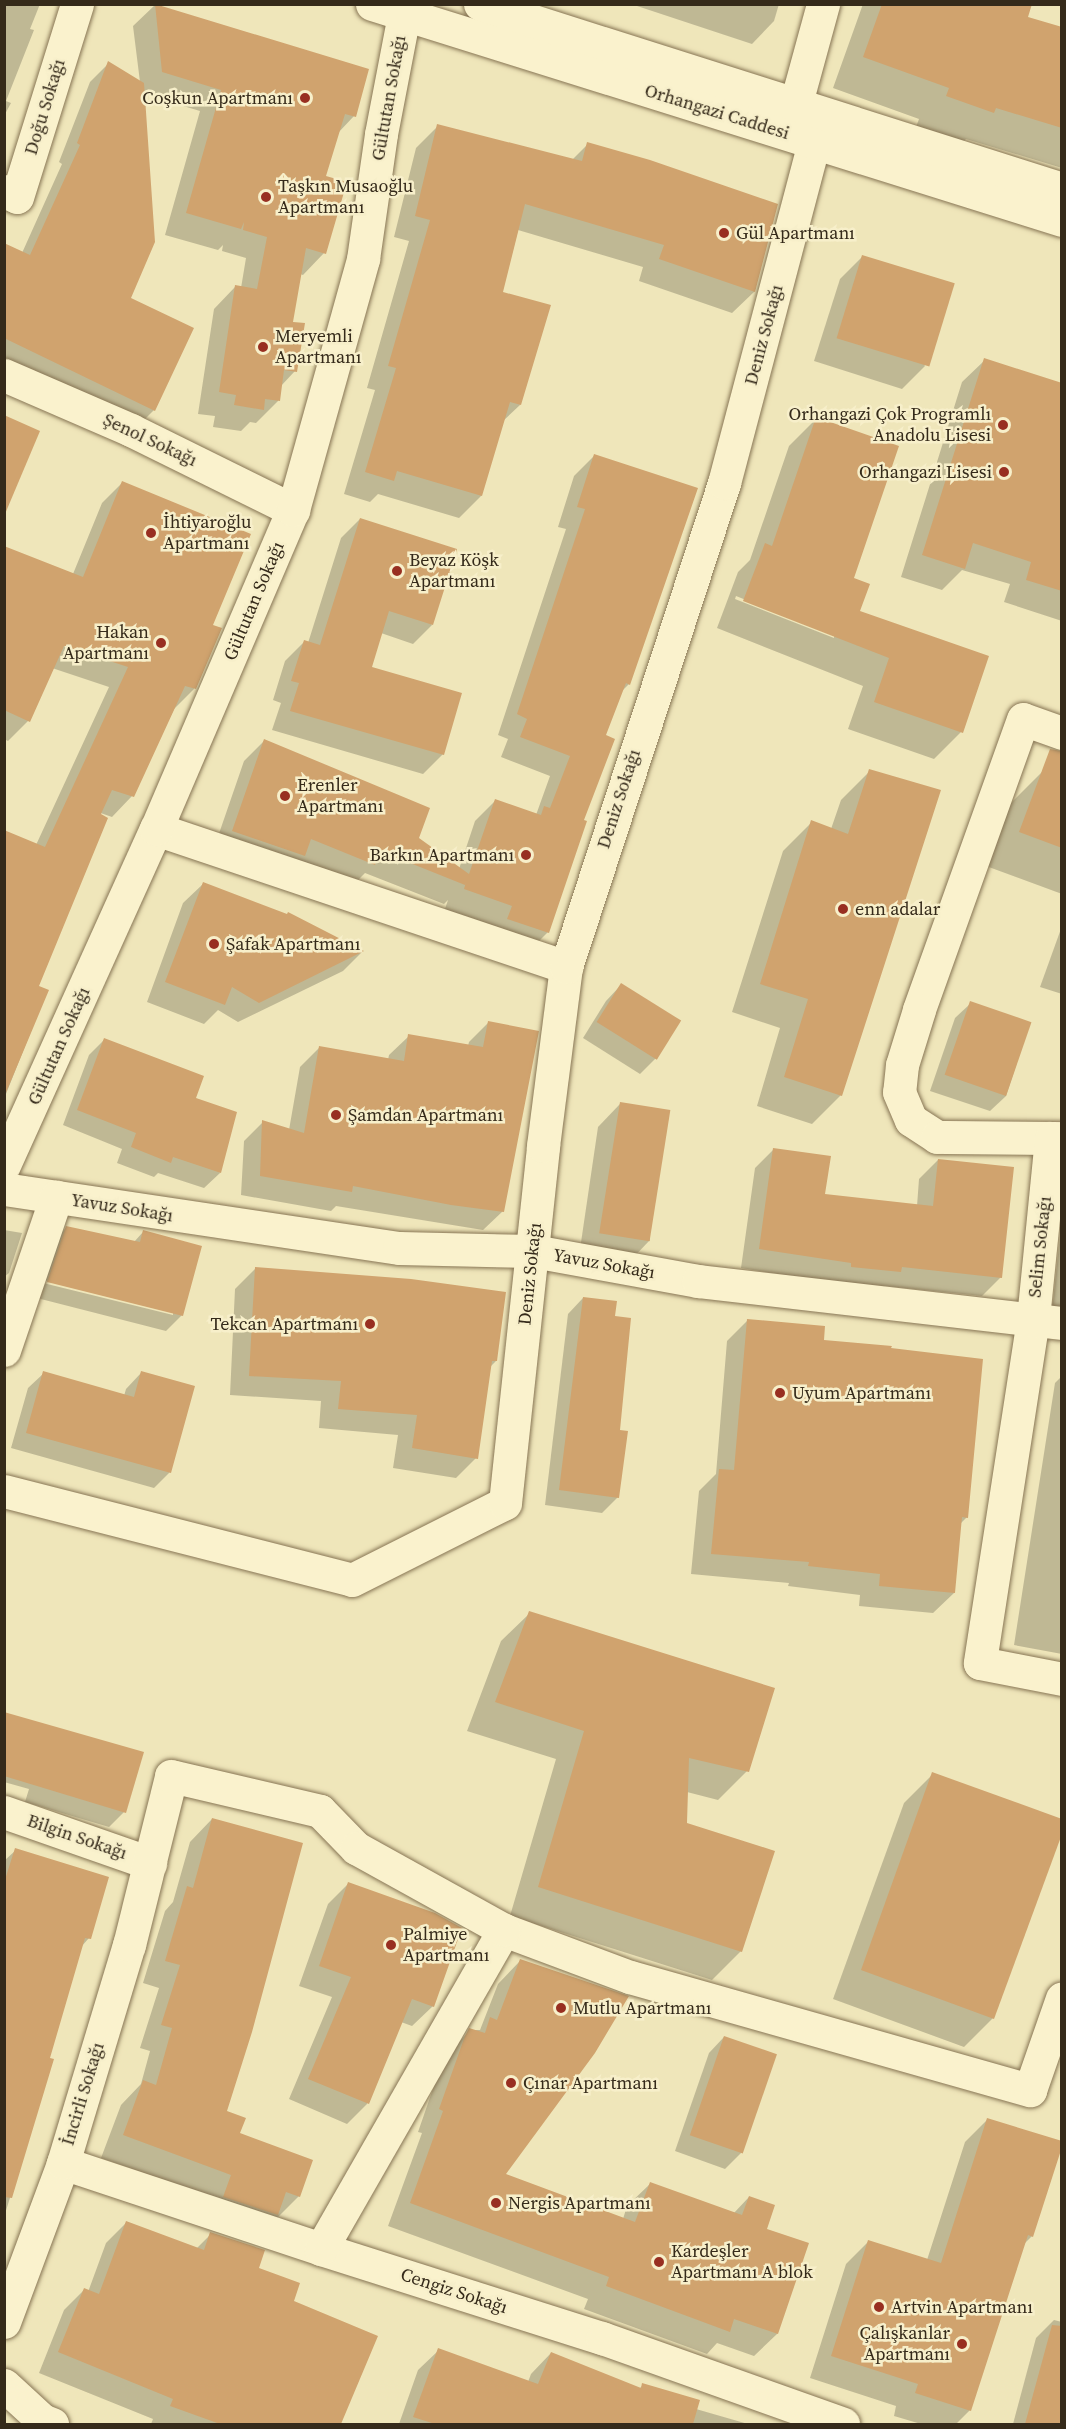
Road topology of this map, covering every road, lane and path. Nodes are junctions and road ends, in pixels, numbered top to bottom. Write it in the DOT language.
graph roads {
  1 [pos="77,4"];
  2 [pos="372,4"];
  3 [pos="480,4"];
  4 [pos="824,4"];
  5 [pos="405,10"];
  6 [pos="809,107"];
  7 [pos="815,143"];
  8 [pos="1062,189"];
  9 [pos="4,191"];
  10 [pos="1062,219"];
  11 [pos="4,375"];
  12 [pos="293,510"];
  13 [pos="1062,733"];
  14 [pos="156,829"];
  15 [pos="566,967"];
  16 [pos="1056,1138"];
  17 [pos="4,1165"];
  18 [pos="4,1189"];
  19 [pos="56,1197"];
  20 [pos="533,1251"];
  21 [pos="1047,1321"];
  22 [pos="4,1350"];
  23 [pos="4,1491"];
  24 [pos="1062,1679"];
  25 [pos="4,1812"];
  26 [pos="150,1863"];
  27 [pos="504,1930"];
  28 [pos="1062,1998"];
  29 [pos="63,2163"];
  30 [pos="321,2249"];
  31 [pos="4,2322"];
  32 [pos="4,2385"];
  33 [pos="45,2423"];
  34 [pos="843,2424"];
  1 -- 9 [label="street, Doğu Sokağı"];
  2 -- 5 [label="street, Orhangazi Caddesi"];
  3 -- 6 [label="street, Orhangazi Caddesi"];
  4 -- 6 [label="street, Deniz Sokağı"];
  5 -- 7 [label="street, Orhangazi Caddesi"];
  5 -- 12 [label="street, Gültutan Sokağı"];
  6 -- 7 [label="street, Deniz Sokağı"];
  6 -- 8 [label="street, Orhangazi Caddesi"];
  7 -- 10 [label="street, Orhangazi Caddesi"];
  7 -- 15 [label="street, Deniz Sokağı"];
  11 -- 12 [label="street, Şenol Sokağı"];
  12 -- 14 [label="street, Gültutan Sokağı"];
  13 -- 16 [label="street"];
  14 -- 15 [label="street"];
  14 -- 17 [label="street, Gültutan Sokağı"];
  15 -- 20 [label="street, Deniz Sokağı"];
  16 -- 21 [label="street, Selim Sokağı"];
  18 -- 19 [label="street, Yavuz Sokağı"];
  19 -- 20 [label="street, Yavuz Sokağı"];
  19 -- 22 [label="street"];
  20 -- 21 [label="street, Yavuz Sokağı"];
  20 -- 23 [label="street, Deniz Sokağı"];
  21 -- 24 [label="street, Selim Sokağı"];
  25 -- 26 [label="street, Bilgin Sokağı"];
  26 -- 27 [label="street, İncirli Sokağı"];
  26 -- 29 [label="street, İncirli Sokağı"];
  27 -- 28 [label="street"];
  27 -- 30 [label="street"];
  29 -- 30 [label="street, Cengiz Sokağı"];
  29 -- 31 [label="street, İncirli Sokağı"];
  30 -- 34 [label="street, Cengiz Sokağı"];
  32 -- 33 [label="street"];
}
